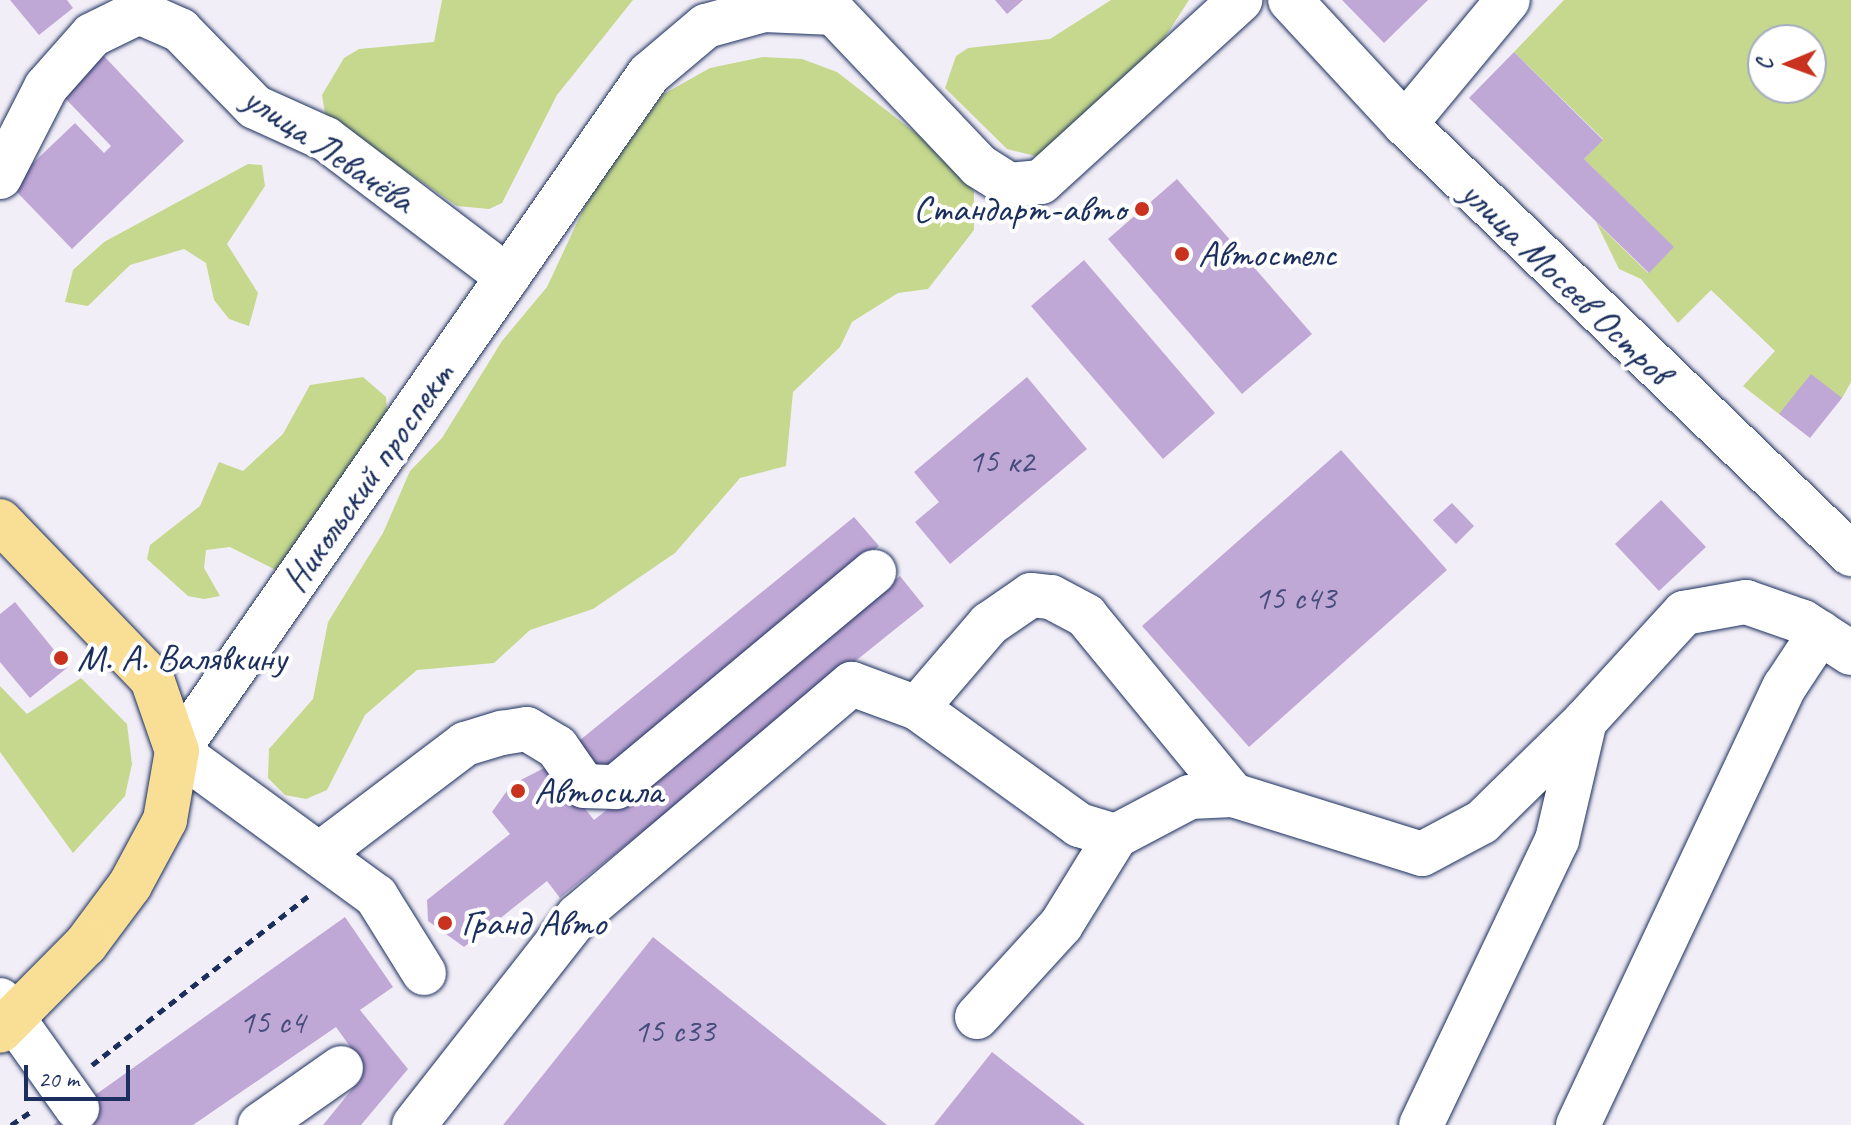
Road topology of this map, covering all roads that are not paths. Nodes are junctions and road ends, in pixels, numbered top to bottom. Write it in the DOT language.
graph roads {
  1 [pos="1240,0"];
  2 [pos="1290,0"];
  3 [pos="1508,0"];
  4 [pos="763,5"];
  5 [pos="1405,124"];
  6 [pos="0,177"];
  7 [pos="508,277"];
  8 [pos="0,521"];
  9 [pos="1851,554"];
  10 [pos="874,572"];
  11 [pos="1836,643"];
  12 [pos="917,708"];
  13 [pos="1585,721"];
  14 [pos="177,751"];
  15 [pos="1233,795"];
  16 [pos="1116,836"];
  17 [pos="331,861"];
  18 [pos="424,973"];
  19 [pos="5,1016"];
  20 [pos="977,1017"];
  21 [pos="341,1068"];
  22 [pos="70,1099"];
  23 [pos="260,1125"];
  24 [pos="414,1125"];
  25 [pos="1421,1125"];
  26 [pos="1578,1125"];
  1 -- 4 [label="street, Никольский проспект"];
  2 -- 5 [label="street, улица Мосеев Остров"];
  3 -- 5 [label="street"];
  4 -- 7 [label="street, Никольский проспект"];
  5 -- 9 [label="street, улица Мосеев Остров"];
  6 -- 7 [label="street, улица Левачёва"];
  7 -- 14 [label="street, Никольский проспект"];
  8 -- 14 [label="main road"];
  10 -- 17 [label="street"];
  11 -- 13 [label="street"];
  11 -- 26 [label="street"];
  12 -- 15 [label="street"];
  12 -- 16 [label="street"];
  12 -- 24 [label="street"];
  13 -- 15 [label="street"];
  13 -- 25 [label="street"];
  14 -- 17 [label="street"];
  14 -- 19 [label="main road, Никольский проспект"];
  15 -- 16 [label="street"];
  16 -- 20 [label="street"];
  17 -- 18 [label="street"];
  19 -- 22 [label="street"];
  21 -- 23 [label="street"];
}
